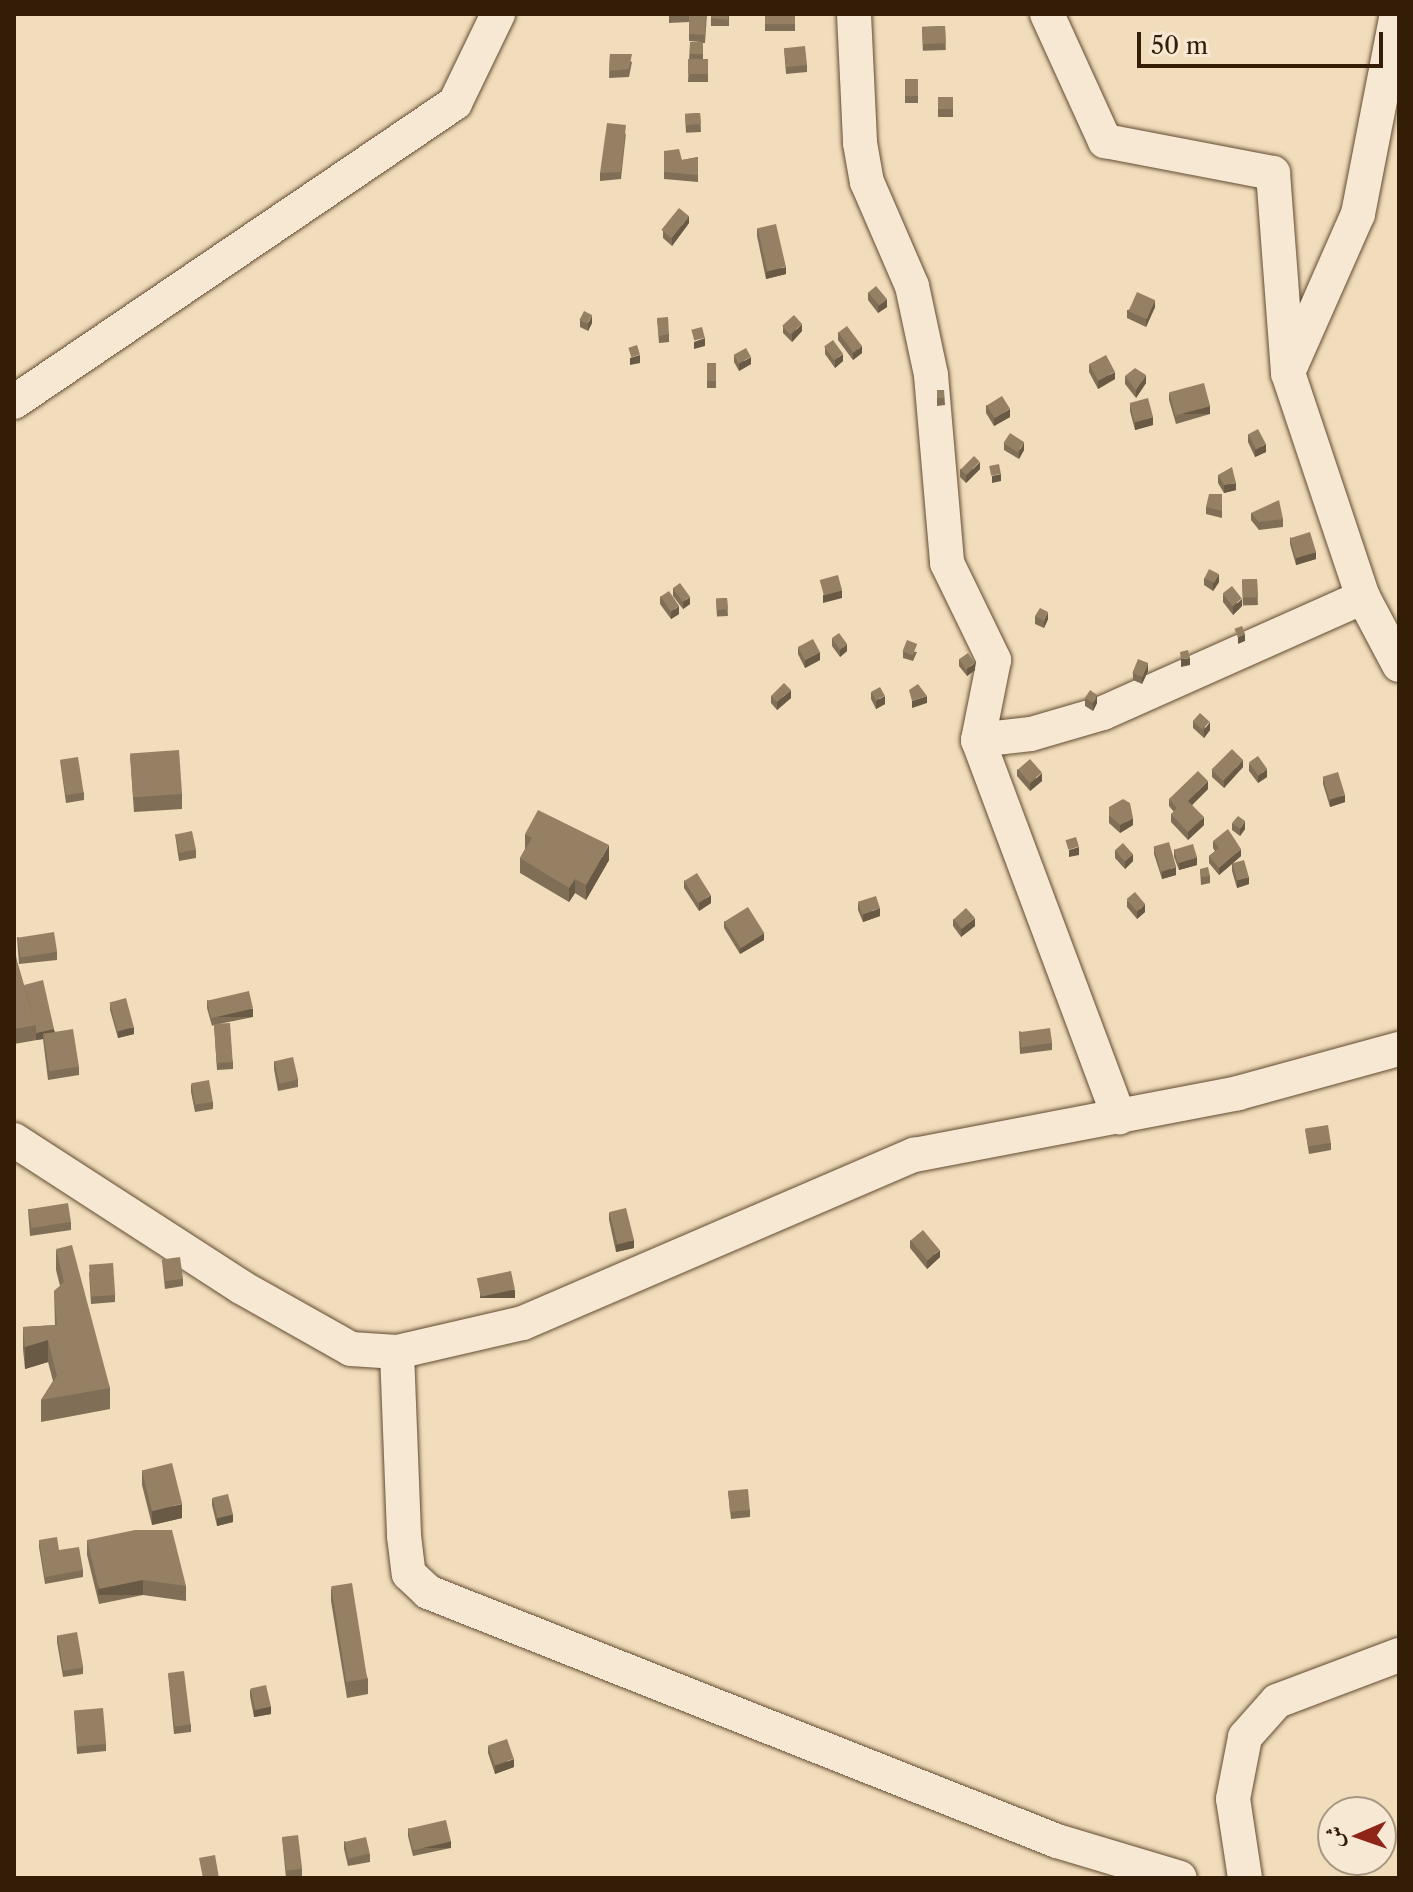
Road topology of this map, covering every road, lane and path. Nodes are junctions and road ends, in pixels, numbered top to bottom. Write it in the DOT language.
graph roads {
  1 [pos="498,14"];
  2 [pos="854,14"];
  3 [pos="1047,14"];
  4 [pos="1397,14"];
  5 [pos="1288,373"];
  6 [pos="14,402"];
  7 [pos="1363,597"];
  8 [pos="1399,665"];
  9 [pos="978,740"];
  10 [pos="1399,1049"];
  11 [pos="1119,1118"];
  12 [pos="14,1140"];
  13 [pos="397,1352"];
  14 [pos="1399,1655"];
  15 [pos="1180,1878"];
  16 [pos="1245,1878"];
  1 -- 6 [label="street"];
  2 -- 9 [label="street"];
  3 -- 5 [label="street"];
  4 -- 5 [label="street"];
  5 -- 7 [label="street"];
  7 -- 8 [label="street"];
  7 -- 9 [label="street"];
  9 -- 11 [label="street"];
  10 -- 11 [label="street"];
  11 -- 13 [label="street"];
  12 -- 13 [label="street"];
  13 -- 15 [label="street"];
  14 -- 16 [label="street"];
}
